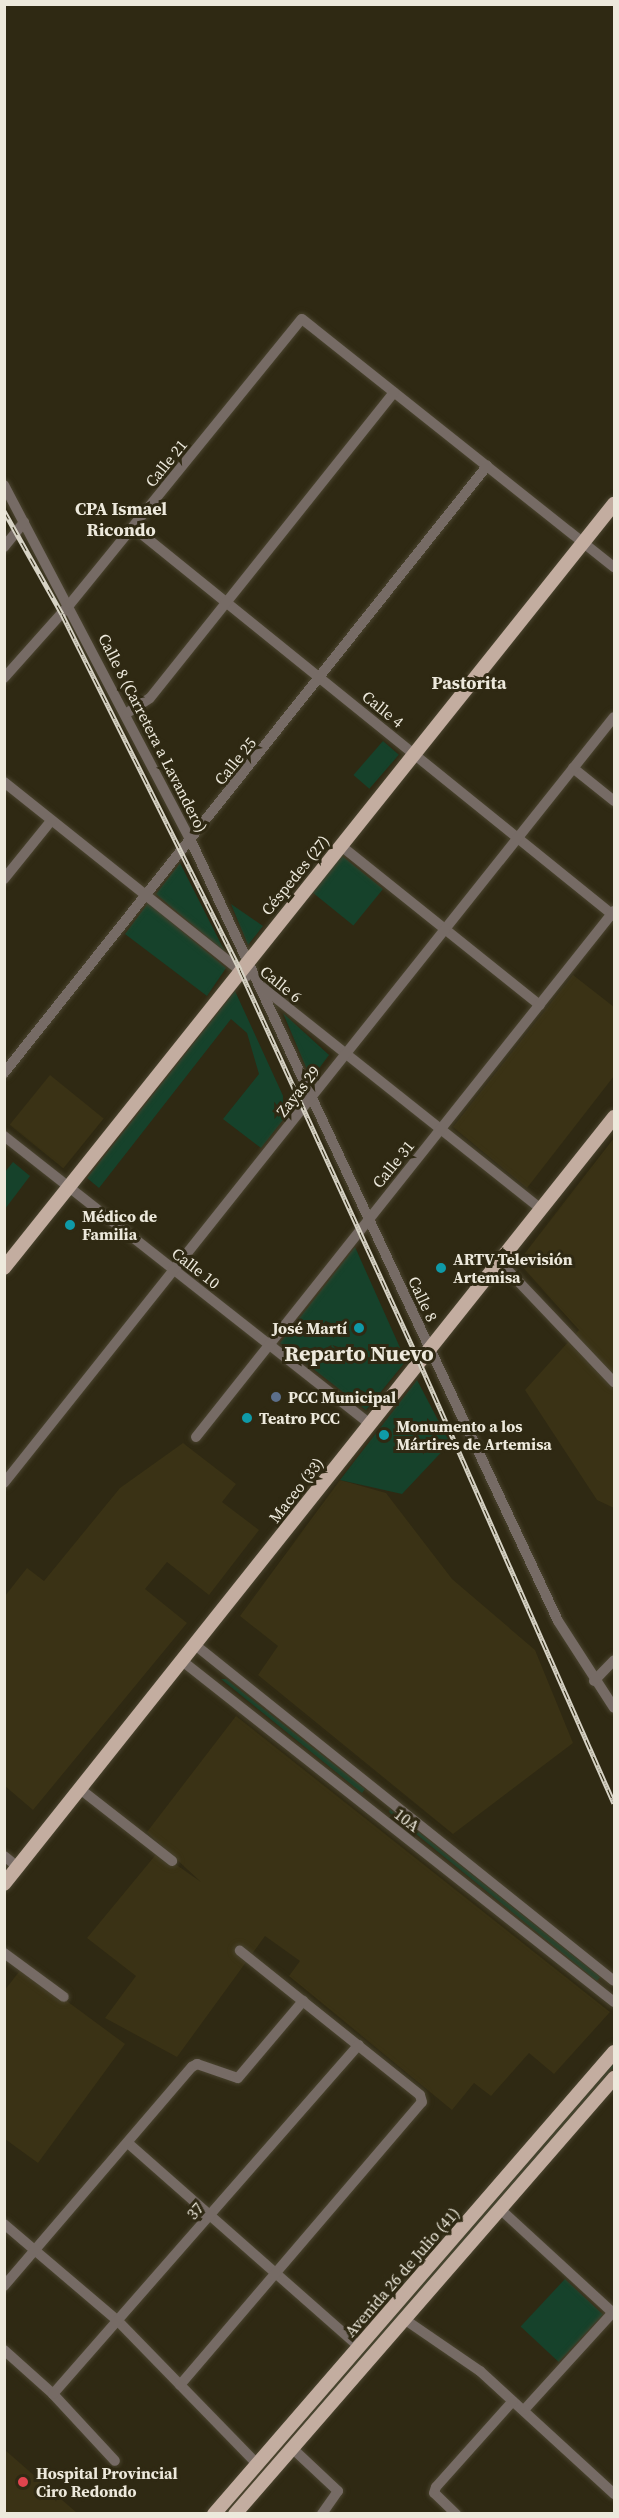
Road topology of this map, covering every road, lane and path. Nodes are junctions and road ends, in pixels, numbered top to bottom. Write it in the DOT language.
graph roads {
  1 [pos="394,392"];
  2 [pos="487,466"];
  3 [pos="4,485"];
  4 [pos="615,504"];
  5 [pos="24,522"];
  6 [pos="133,527"];
  7 [pos="582,542"];
  8 [pos="4,547"];
  9 [pos="615,567"];
  10 [pos="228,603"];
  11 [pos="70,604"];
  12 [pos="4,678"];
  13 [pos="320,678"];
  14 [pos="127,713"];
  15 [pos="615,717"];
  16 [pos="413,753"];
  17 [pos="573,768"];
  18 [pos="8,786"];
  19 [pos="4,800"];
  20 [pos="615,801"];
  21 [pos="51,821"];
  22 [pos="517,837"];
  23 [pos="191,841"];
  24 [pos="340,845"];
  25 [pos="4,879"];
  26 [pos="146,892"];
  27 [pos="614,913"];
  28 [pos="444,929"];
  29 [pos="243,966"];
  30 [pos="258,984"];
  31 [pos="540,1005"];
  32 [pos="345,1055"];
  33 [pos="4,1073"];
  34 [pos="311,1099"];
  35 [pos="615,1117"];
  36 [pos="441,1128"];
  37 [pos="4,1136"];
  38 [pos="68,1188"];
  39 [pos="540,1209"];
  40 [pos="368,1218"];
  41 [pos="499,1261"];
  42 [pos="4,1268"];
  43 [pos="174,1270"];
  44 [pos="270,1346"];
  45 [pos="428,1348"];
  46 [pos="615,1382"];
  47 [pos="369,1423"];
  48 [pos="196,1437"];
  49 [pos="4,1483"];
  50 [pos="194,1644"];
  51 [pos="182,1660"];
  52 [pos="615,1660"];
  53 [pos="594,1681"];
  54 [pos="615,1708"];
  55 [pos="80,1789"];
  56 [pos="378,1792"];
  57 [pos="367,1807"];
  58 [pos="4,1856"];
  59 [pos="172,1861"];
  60 [pos="18,1867"];
  61 [pos="4,1884"];
  62 [pos="240,1951"];
  63 [pos="4,1953"];
  64 [pos="615,1981"];
  65 [pos="64,1997"];
  66 [pos="303,2001"];
  67 [pos="615,2002"];
  68 [pos="358,2045"];
  69 [pos="615,2052"];
  70 [pos="615,2078"];
  71 [pos="128,2143"];
  72 [pos="500,2209"];
  73 [pos="211,2216"];
  74 [pos="4,2224"];
  75 [pos="36,2250"];
  76 [pos="277,2274"];
  77 [pos="4,2286"];
  78 [pos="614,2312"];
  79 [pos="404,2319"];
  80 [pos="119,2322"];
  81 [pos="359,2347"];
  82 [pos="4,2350"];
  83 [pos="180,2385"];
  84 [pos="53,2394"];
  85 [pos="513,2402"];
  86 [pos="524,2410"];
  87 [pos="280,2438"];
  88 [pos="292,2448"];
  89 [pos="115,2461"];
  90 [pos="257,2464"];
  91 [pos="615,2494"];
  92 [pos="214,2514"];
  93 [pos="235,2514"];
  94 [pos="322,2514"];
  95 [pos="456,2514"];
  1 -- 2 [label="street"];
  1 -- 6 [label="street, Calle 21"];
  1 -- 10 [label="street"];
  2 -- 7 [label="street"];
  2 -- 13 [label="street, Calle 25"];
  3 -- 5 [label="street, Calle 8 (Carretera a Lavandero)"];
  4 -- 7 [label="main road, Céspedes (27)"];
  5 -- 8 [label="street"];
  5 -- 11 [label="street, Calle 8 (Carretera a Lavandero)"];
  6 -- 10 [label="street, Calle 4"];
  6 -- 11 [label="street, Calle 21"];
  7 -- 9 [label="street"];
  7 -- 16 [label="main road, Céspedes (27)"];
  10 -- 13 [label="street, Calle 4"];
  10 -- 14 [label="street"];
  11 -- 12 [label="street, Calle 21"];
  11 -- 14 [label="street, Calle 8 (Carretera a Lavandero)"];
  13 -- 16 [label="street, Calle 4"];
  13 -- 23 [label="street, Calle 25"];
  14 -- 23 [label="street, Calle 8 (Carretera a Lavandero)"];
  15 -- 17 [label="street, Zayas 29"];
  16 -- 22 [label="street, Calle 4"];
  16 -- 24 [label="main road, Céspedes (27)"];
  17 -- 20 [label="street"];
  17 -- 22 [label="street, Zayas 29"];
  18 -- 19 [label="street"];
  18 -- 21 [label="street, Calle 6"];
  21 -- 25 [label="street"];
  21 -- 26 [label="street, Calle 6"];
  22 -- 27 [label="street, Calle 4"];
  22 -- 28 [label="street, Zayas 29"];
  23 -- 26 [label="street, Calle 25"];
  23 -- 29 [label="street, Calle 8 (Carretera a Lavandero)"];
  24 -- 28 [label="street"];
  24 -- 29 [label="main road, Céspedes (27)"];
  26 -- 29 [label="street, Calle 6"];
  26 -- 33 [label="street, Calle 25"];
  27 -- 31 [label="street, Calle 31"];
  28 -- 31 [label="street"];
  28 -- 32 [label="street, Zayas 29"];
  29 -- 30 [label="street, Calle 8"];
  29 -- 38 [label="main road, Céspedes (27)"];
  30 -- 32 [label="street, Calle 6"];
  30 -- 34 [label="street, Calle 8"];
  31 -- 36 [label="street, Calle 31"];
  32 -- 34 [label="street, Zayas 29"];
  32 -- 36 [label="street, Calle 6"];
  34 -- 40 [label="street, Calle 8"];
  34 -- 43 [label="street, Zayas 29"];
  35 -- 39 [label="main road, Maceo (33)"];
  36 -- 39 [label="street, Calle 6"];
  36 -- 40 [label="street, Calle 31"];
  37 -- 38 [label="street, Calle 10"];
  38 -- 42 [label="main road, Céspedes (27)"];
  38 -- 43 [label="street, Calle 10"];
  39 -- 41 [label="main road, Maceo (33)"];
  40 -- 44 [label="street, Calle 31"];
  40 -- 45 [label="street, Calle 8"];
  41 -- 45 [label="main road, Maceo (33)"];
  41 -- 46 [label="street"];
  43 -- 44 [label="street, Calle 10"];
  43 -- 49 [label="street, Zayas 29"];
  44 -- 47 [label="street, Calle 10"];
  44 -- 48 [label="street, Calle 31"];
  45 -- 47 [label="main road, Maceo (33)"];
  45 -- 53 [label="street, Calle 8"];
  47 -- 50 [label="main road, Maceo (33)"];
  50 -- 51 [label="main road, Maceo (33)"];
  50 -- 56 [label="street, 10A"];
  51 -- 55 [label="main road, Maceo (33)"];
  51 -- 57 [label="street, 10A"];
  52 -- 53 [label="street"];
  53 -- 54 [label="street, Calle 8"];
  55 -- 59 [label="street"];
  55 -- 60 [label="main road, Maceo (33)"];
  56 -- 57 [label="street"];
  56 -- 64 [label="street, 10A"];
  57 -- 67 [label="street, 10A"];
  58 -- 60 [label="street"];
  60 -- 61 [label="main road, Maceo (33)"];
  62 -- 66 [label="street"];
  63 -- 65 [label="street"];
  66 -- 68 [label="street"];
  66 -- 71 [label="street"];
  68 -- 73 [label="street, 37"];
  68 -- 76 [label="street"];
  69 -- 81 [label="main road, Avenida 26 de Julio (41)"];
  70 -- 72 [label="main road, Avenida 26 de Julio (41)"];
  71 -- 73 [label="street"];
  71 -- 75 [label="street"];
  72 -- 78 [label="street"];
  72 -- 79 [label="main road, Avenida 26 de Julio (41)"];
  73 -- 76 [label="street"];
  73 -- 80 [label="street, 37"];
  74 -- 75 [label="street"];
  75 -- 77 [label="street"];
  75 -- 80 [label="street"];
  76 -- 81 [label="street"];
  76 -- 83 [label="street"];
  78 -- 86 [label="street"];
  79 -- 85 [label="street"];
  79 -- 88 [label="main road, Avenida 26 de Julio (41)"];
  80 -- 83 [label="street"];
  80 -- 84 [label="street, 37"];
  81 -- 87 [label="main road, Avenida 26 de Julio (41)"];
  82 -- 84 [label="street"];
  83 -- 90 [label="street"];
  84 -- 89 [label="street"];
  85 -- 86 [label="street"];
  85 -- 95 [label="street"];
  86 -- 91 [label="street"];
  87 -- 88 [label="main road"];
  87 -- 90 [label="main road, Avenida 26 de Julio (41)"];
  88 -- 93 [label="main road, Avenida 26 de Julio (41)"];
  88 -- 94 [label="street"];
  90 -- 92 [label="main road, Avenida 26 de Julio (41)"];
}
